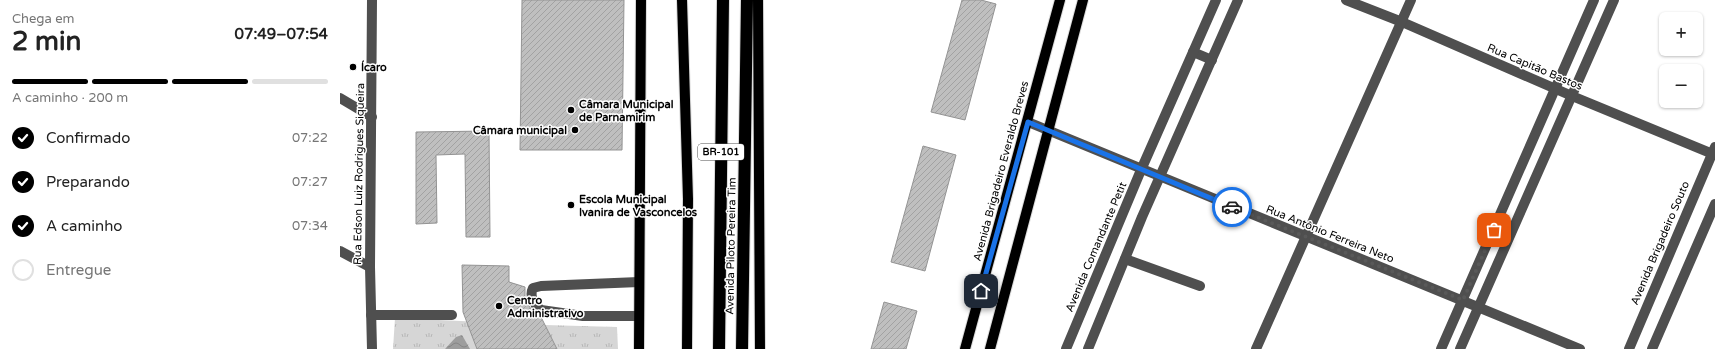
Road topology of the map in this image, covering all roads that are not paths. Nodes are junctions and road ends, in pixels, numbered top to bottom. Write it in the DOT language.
graph roads {
  1 [pos="372,0"];
  2 [pos="641,0"];
  3 [pos="682,0"];
  4 [pos="722,0"];
  5 [pos="748,0"];
  6 [pos="758,0"];
  7 [pos="1060,0"];
  8 [pos="1083,0"];
  9 [pos="1216,0"];
  10 [pos="1238,0"];
  11 [pos="1346,0"];
  12 [pos="1411,0"];
  13 [pos="1594,0"];
  14 [pos="1614,0"];
  15 [pos="1402,22"];
  16 [pos="1193,52"];
  17 [pos="1212,60"];
  18 [pos="1556,89"];
  19 [pos="1572,96"];
  20 [pos="340,98"];
  21 [pos="372,116"];
  22 [pos="1028,122"];
  23 [pos="1048,131"];
  24 [pos="1714,152"];
  25 [pos="1141,170"];
  26 [pos="1161,177"];
  27 [pos="1715,204"];
  28 [pos="1305,237"];
  29 [pos="340,251"];
  30 [pos="1125,259"];
  31 [pos="370,267"];
  32 [pos="639,282"];
  33 [pos="1200,286"];
  34 [pos="1463,300"];
  35 [pos="1479,307"];
  36 [pos="372,315"];
  37 [pos="452,315"];
  38 [pos="639,316"];
  39 [pos="372,349"];
  40 [pos="638,349"];
  41 [pos="687,349"];
  42 [pos="719,349"];
  43 [pos="742,349"];
  44 [pos="760,349"];
  45 [pos="965,349"];
  46 [pos="990,349"];
  47 [pos="1066,349"];
  48 [pos="1088,349"];
  49 [pos="1256,349"];
  50 [pos="1441,349"];
  51 [pos="1460,349"];
  52 [pos="1580,349"];
  53 [pos="1628,349"];
  54 [pos="1652,349"];
  1 -- 21 [label="street, Rua Edson Luiz Rodrigues Siqueira"];
  2 -- 32 [label="main road"];
  3 -- 41 [label="main road"];
  4 -- 42 [label="highway, Avenida Piloto Pereira Tim / BR-101"];
  5 -- 43 [label="highway, Avenida Piloto Pereira Tim / BR-101"];
  6 -- 44 [label="main road"];
  7 -- 22 [label="main road, Avenida Brigadeiro Everaldo Breves"];
  8 -- 23 [label="main road"];
  9 -- 16 [label="street, Avenida Comandante Petit"];
  10 -- 17 [label="street"];
  11 -- 15 [label="street, Rua Capitão Bastos"];
  12 -- 15 [label="street"];
  13 -- 18 [label="street"];
  14 -- 19 [label="street"];
  15 -- 18 [label="street, Rua Capitão Bastos"];
  15 -- 28 [label="street"];
  16 -- 17 [label="street"];
  16 -- 25 [label="street, Avenida Comandante Petit"];
  17 -- 26 [label="street"];
  18 -- 19 [label="street, Rua Capitão Bastos"];
  18 -- 34 [label="street"];
  19 -- 24 [label="street, Rua Capitão Bastos"];
  19 -- 35 [label="street"];
  20 -- 21 [label="street"];
  21 -- 31 [label="street, Rua Edson Luiz Rodrigues Siqueira"];
  22 -- 23 [label="street, Rua Antônio Ferreira Neto"];
  22 -- 45 [label="main road, Avenida Brigadeiro Everaldo Breves"];
  23 -- 25 [label="street, Rua Antônio Ferreira Neto"];
  23 -- 46 [label="main road"];
  24 -- 53 [label="street, Avenida Brigadeiro Souto"];
  25 -- 26 [label="street, Rua Antônio Ferreira Neto"];
  25 -- 47 [label="street, Avenida Comandante Petit"];
  26 -- 28 [label="street, Rua Antônio Ferreira Neto"];
  26 -- 30 [label="street"];
  27 -- 54 [label="street"];
  28 -- 34 [label="street, Rua Antônio Ferreira Neto"];
  28 -- 49 [label="street"];
  29 -- 31 [label="street"];
  30 -- 33 [label="street"];
  30 -- 48 [label="street"];
  31 -- 36 [label="street, Rua Edson Luiz Rodrigues Siqueira"];
  32 -- 38 [label="main road"];
  32 -- 38 [label="street"];
  34 -- 35 [label="street, Rua Antônio Ferreira Neto"];
  34 -- 50 [label="street"];
  35 -- 51 [label="street"];
  35 -- 52 [label="street, Rua Antônio Ferreira Neto"];
  36 -- 37 [label="street"];
  36 -- 39 [label="street, Rua Edson Luiz Rodrigues Siqueira"];
  38 -- 40 [label="main road"];
}
